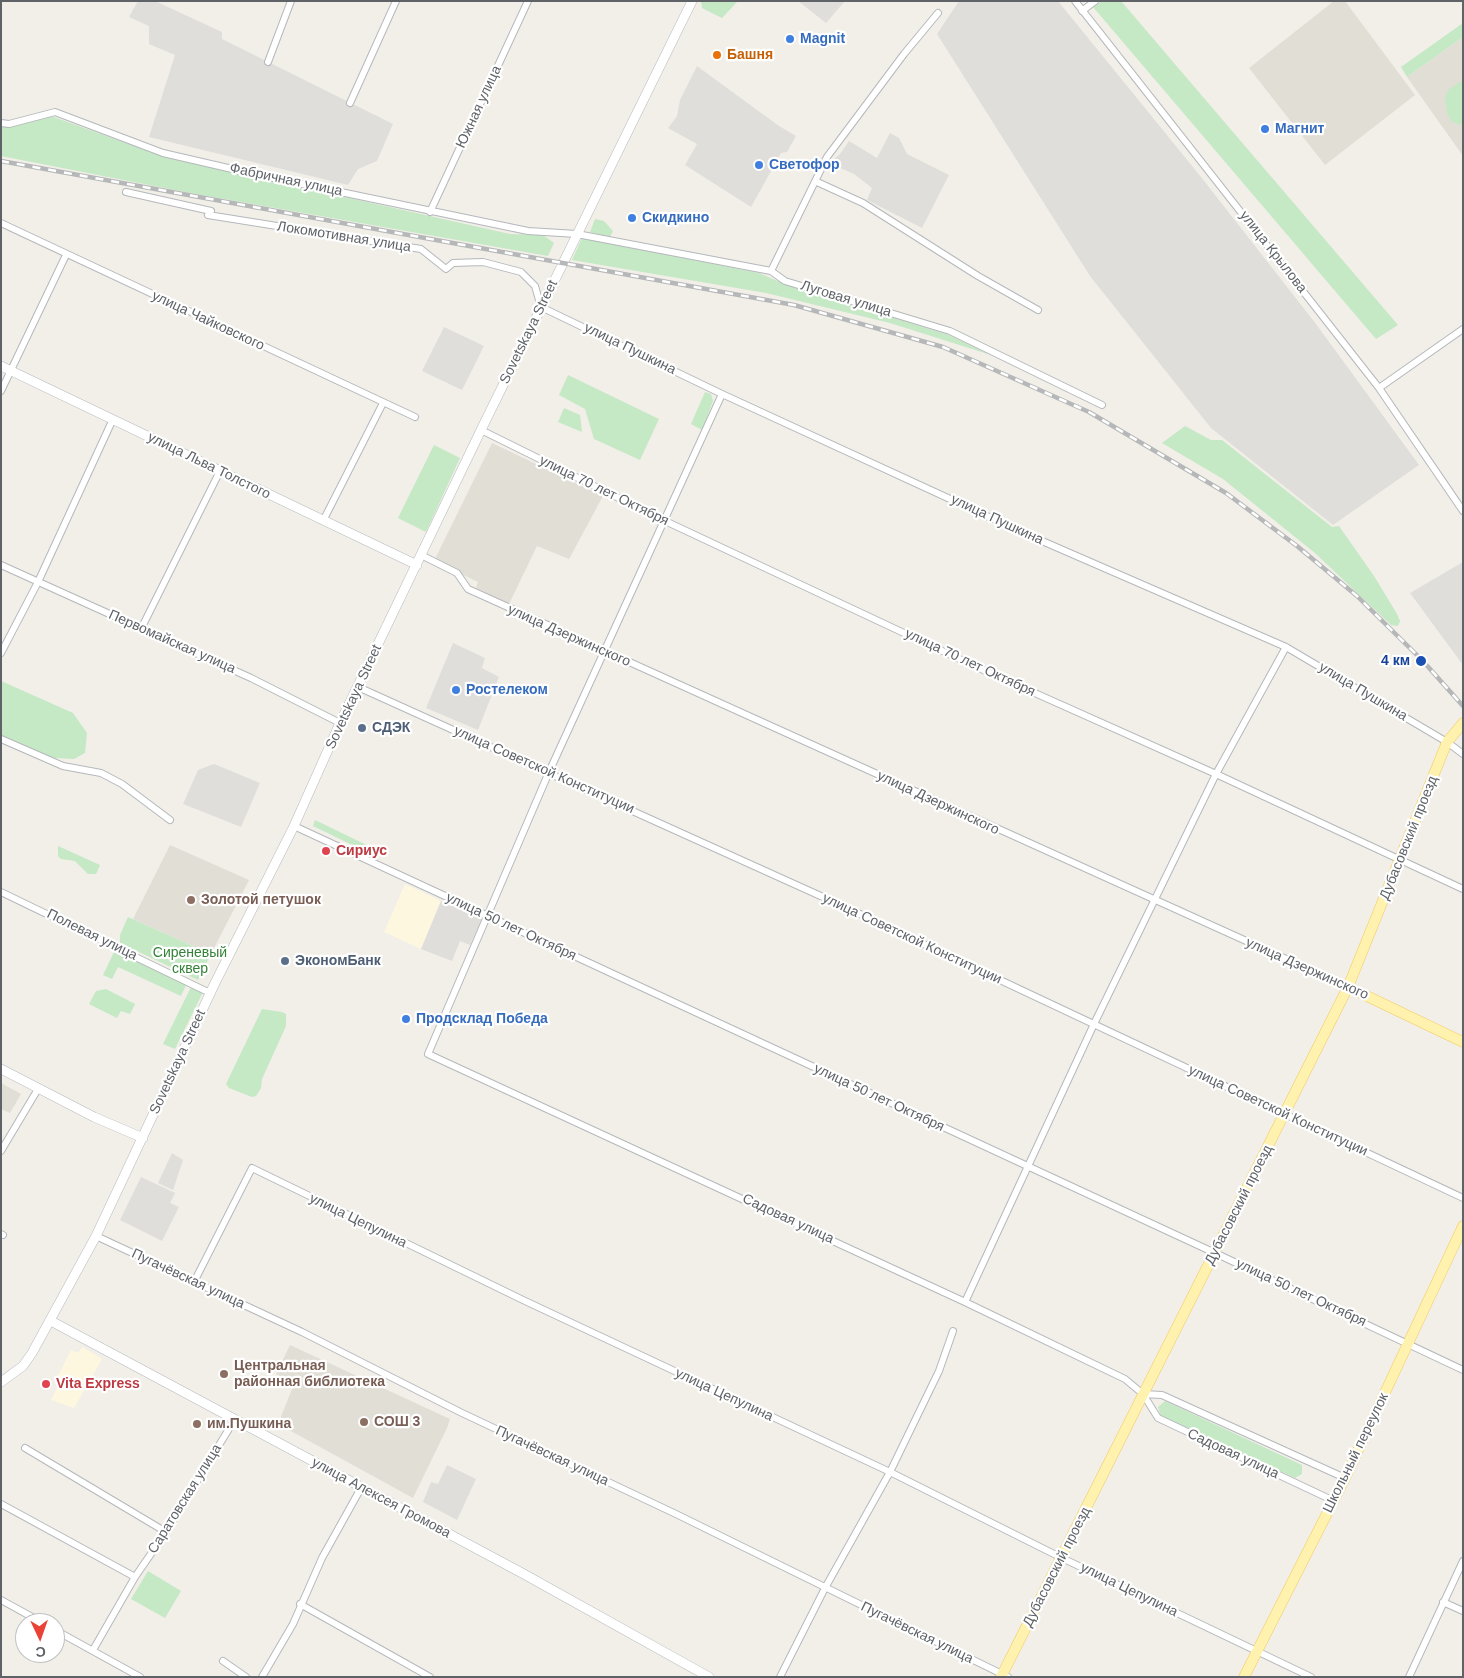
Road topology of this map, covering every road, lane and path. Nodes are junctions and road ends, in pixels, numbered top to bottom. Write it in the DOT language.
graph roads {
  1 [pos="291,1"];
  2 [pos="396,1"];
  3 [pos="528,1"];
  4 [pos="692,1"];
  5 [pos="1074,1"];
  6 [pos="1096,1"];
  7 [pos="1082,11"];
  8 [pos="938,13"];
  9 [pos="268,62"];
  10 [pos="350,103"];
  11 [pos="1,123"];
  12 [pos="817,182"];
  13 [pos="126,192"];
  14 [pos="430,212"];
  15 [pos="1,223"];
  16 [pos="577,234"];
  17 [pos="66,255"];
  18 [pos="771,271"];
  19 [pos="541,307"];
  20 [pos="1038,310"];
  21 [pos="1463,329"];
  22 [pos="1,366"];
  23 [pos="11,371"];
  24 [pos="1379,388"];
  25 [pos="1,391"];
  26 [pos="722,394"];
  27 [pos="383,403"];
  28 [pos="1102,405"];
  29 [pos="415,418"];
  30 [pos="112,419"];
  31 [pos="481,430"];
  32 [pos="220,471"];
  33 [pos="1462,509"];
  34 [pos="663,520"];
  35 [pos="323,521"];
  36 [pos="421,555"];
  37 [pos="1,564"];
  38 [pos="417,565"];
  39 [pos="38,582"];
  40 [pos="141,629"];
  41 [pos="1286,647"];
  42 [pos="603,651"];
  43 [pos="1,653"];
  44 [pos="358,687"];
  45 [pos="340,723"];
  46 [pos="1461,724"];
  47 [pos="1,739"];
  48 [pos="1447,742"];
  49 [pos="1463,754"];
  50 [pos="549,772"];
  51 [pos="1216,774"];
  52 [pos="170,820"];
  53 [pos="294,826"];
  54 [pos="1401,860"];
  55 [pos="1463,889"];
  56 [pos="1,892"];
  57 [pos="1155,902"];
  58 [pos="486,916"];
  59 [pos="1348,987"];
  60 [pos="210,993"];
  61 [pos="1094,1024"];
  62 [pos="1463,1042"];
  63 [pos="1,1068"];
  64 [pos="38,1089"];
  65 [pos="1285,1114"];
  66 [pos="143,1138"];
  67 [pos="1,1151"];
  68 [pos="1029,1167"];
  69 [pos="1463,1198"];
  70 [pos="1463,1226"];
  71 [pos="96,1236"];
  72 [pos="1215,1253"];
  73 [pos="194,1282"];
  74 [pos="965,1302"];
  75 [pos="51,1321"];
  76 [pos="953,1331"];
  77 [pos="1409,1344"];
  78 [pos="1463,1370"];
  79 [pos="2,1381"];
  80 [pos="1143,1394"];
  81 [pos="235,1420"];
  82 [pos="25,1448"];
  83 [pos="890,1472"];
  84 [pos="1345,1478"];
  85 [pos="361,1488"];
  86 [pos="1334,1501"];
  87 [pos="1,1504"];
  88 [pos="166,1532"];
  89 [pos="1062,1558"];
  90 [pos="1463,1561"];
  91 [pos="135,1577"];
  92 [pos="824,1588"];
  93 [pos="1,1600"];
  94 [pos="1443,1602"];
  95 [pos="300,1604"];
  96 [pos="1463,1611"];
  97 [pos="25,1613"];
  98 [pos="65,1635"];
  99 [pos="93,1650"];
  100 [pos="1257,1652"];
  101 [pos="224,1661"];
  102 [pos="1004,1676"];
  103 [pos="140,1677"];
  104 [pos="246,1677"];
  105 [pos="262,1677"];
  106 [pos="430,1677"];
  107 [pos="709,1677"];
  108 [pos="780,1677"];
  109 [pos="1244,1677"];
  110 [pos="1311,1677"];
  111 [pos="1409,1677"];
  1 -- 9 [label="street"];
  2 -- 10 [label="street"];
  3 -- 14 [label="street, Южная улица"];
  4 -- 16 [label="main road, Sovetskaya Street"];
  5 -- 7 [label="street, улица Крылова"];
  6 -- 7 [label="street"];
  7 -- 24 [label="street, улица Крылова"];
  8 -- 12 [label="street"];
  11 -- 14 [label="street, Фабричная улица"];
  12 -- 18 [label="street"];
  12 -- 20 [label="street"];
  13 -- 19 [label="street, Локомотивная улица"];
  14 -- 16 [label="street, Фабричная улица"];
  15 -- 17 [label="street, улица Чайковского"];
  16 -- 18 [label="street, Луговая улица"];
  16 -- 19 [label="main road, Sovetskaya Street"];
  17 -- 23 [label="street"];
  17 -- 27 [label="street, улица Чайковского"];
  18 -- 28 [label="street, Луговая улица"];
  19 -- 26 [label="street, улица Пушкина"];
  19 -- 31 [label="main road, Sovetskaya Street"];
  21 -- 24 [label="street"];
  22 -- 23 [label="main road, улица Льва Толстого"];
  23 -- 25 [label="street"];
  23 -- 30 [label="main road, улица Льва Толстого"];
  24 -- 33 [label="street, улица Крылова"];
  26 -- 34 [label="street"];
  26 -- 41 [label="street, улица Пушкина"];
  27 -- 29 [label="street, улица Чайковского"];
  27 -- 35 [label="street"];
  30 -- 32 [label="main road, улица Льва Толстого"];
  30 -- 39 [label="street"];
  31 -- 34 [label="street, улица 70 лет Октября"];
  31 -- 36 [label="main road, Sovetskaya Street"];
  32 -- 35 [label="main road, улица Льва Толстого"];
  32 -- 40 [label="street"];
  34 -- 42 [label="street"];
  34 -- 51 [label="street, улица 70 лет Октября"];
  35 -- 38 [label="main road, улица Льва Толстого"];
  36 -- 38 [label="main road, Sovetskaya Street"];
  36 -- 42 [label="street, улица Дзержинского"];
  37 -- 39 [label="street, Первомайская улица"];
  38 -- 44 [label="main road, Sovetskaya Street"];
  39 -- 40 [label="street, Первомайская улица"];
  39 -- 43 [label="street"];
  40 -- 45 [label="street, Первомайская улица"];
  41 -- 48 [label="street, улица Пушкина"];
  41 -- 51 [label="street"];
  42 -- 50 [label="street"];
  42 -- 57 [label="street, улица Дзержинского"];
  44 -- 45 [label="main road, Sovetskaya Street"];
  44 -- 50 [label="street, улица Советской Конституции"];
  45 -- 53 [label="main road, Sovetskaya Street"];
  46 -- 48 [label="main road, Дубасовский проезд"];
  47 -- 52 [label="street"];
  48 -- 49 [label="street, улица Пушкина"];
  48 -- 54 [label="main road, Дубасовский проезд"];
  50 -- 58 [label="street"];
  50 -- 61 [label="street, улица Советской Конституции"];
  51 -- 54 [label="street, улица 70 лет Октября"];
  51 -- 57 [label="street"];
  53 -- 58 [label="street, улица 50 лет Октября"];
  53 -- 60 [label="main road, Sovetskaya Street"];
  54 -- 55 [label="street, улица 70 лет Октября"];
  54 -- 59 [label="main road, Дубасовский проезд"];
  56 -- 60 [label="street, Полевая улица"];
  57 -- 59 [label="street, улица Дзержинского"];
  57 -- 61 [label="street"];
  58 -- 68 [label="street, улица 50 лет Октября"];
  58 -- 74 [label="street, Садовая улица"];
  59 -- 62 [label="main road, улица Дзержинского"];
  59 -- 65 [label="main road, Дубасовский проезд"];
  60 -- 66 [label="main road, Sovetskaya Street"];
  61 -- 65 [label="street, улица Советской Конституции"];
  61 -- 68 [label="street"];
  63 -- 64 [label="main road"];
  64 -- 66 [label="main road"];
  64 -- 67 [label="street"];
  65 -- 69 [label="street, улица Советской Конституции"];
  65 -- 72 [label="main road, Дубасовский проезд"];
  66 -- 71 [label="main road, Sovetskaya Street"];
  68 -- 72 [label="street, улица 50 лет Октября"];
  68 -- 74 [label="street"];
  70 -- 77 [label="main road, Школьный переулок"];
  71 -- 73 [label="street, Пугачёвская улица"];
  71 -- 75 [label="main road, Sovetskaya Street"];
  72 -- 77 [label="street, улица 50 лет Октября"];
  72 -- 80 [label="main road, Дубасовский проезд"];
  73 -- 83 [label="street, улица Цепулина"];
  73 -- 92 [label="street, Пугачёвская улица"];
  74 -- 80 [label="street, Садовая улица"];
  75 -- 79 [label="main road, Sovetskaya Street"];
  75 -- 81 [label="main road, улица Алексея Громова"];
  76 -- 83 [label="street"];
  77 -- 78 [label="street, улица 50 лет Октября"];
  77 -- 84 [label="main road, Школьный переулок"];
  80 -- 84 [label="street, Садовая улица"];
  80 -- 86 [label="street, Садовая улица"];
  80 -- 89 [label="main road, Дубасовский проезд"];
  81 -- 85 [label="main road, улица Алексея Громова"];
  81 -- 88 [label="street, Саратовская улица"];
  82 -- 88 [label="street"];
  83 -- 89 [label="street, улица Цепулина"];
  83 -- 92 [label="street"];
  84 -- 86 [label="main road, Школьный переулок"];
  85 -- 95 [label="street"];
  85 -- 107 [label="main road, улица Алексея Громова"];
  86 -- 100 [label="main road, Школьный переулок"];
  87 -- 91 [label="street"];
  88 -- 91 [label="street, Саратовская улица"];
  89 -- 100 [label="street, улица Цепулина"];
  89 -- 102 [label="main road, Дубасовский проезд"];
  90 -- 94 [label="street"];
  91 -- 99 [label="street, Саратовская улица"];
  92 -- 102 [label="street, Пугачёвская улица"];
  92 -- 108 [label="street"];
  93 -- 97 [label="street"];
  94 -- 96 [label="street"];
  94 -- 111 [label="street"];
  95 -- 105 [label="street"];
  95 -- 106 [label="street"];
  98 -- 99 [label="street"];
  99 -- 103 [label="street"];
  100 -- 109 [label="main road, Школьный переулок"];
  100 -- 110 [label="street, улица Цепулина"];
  101 -- 104 [label="street"];
}
